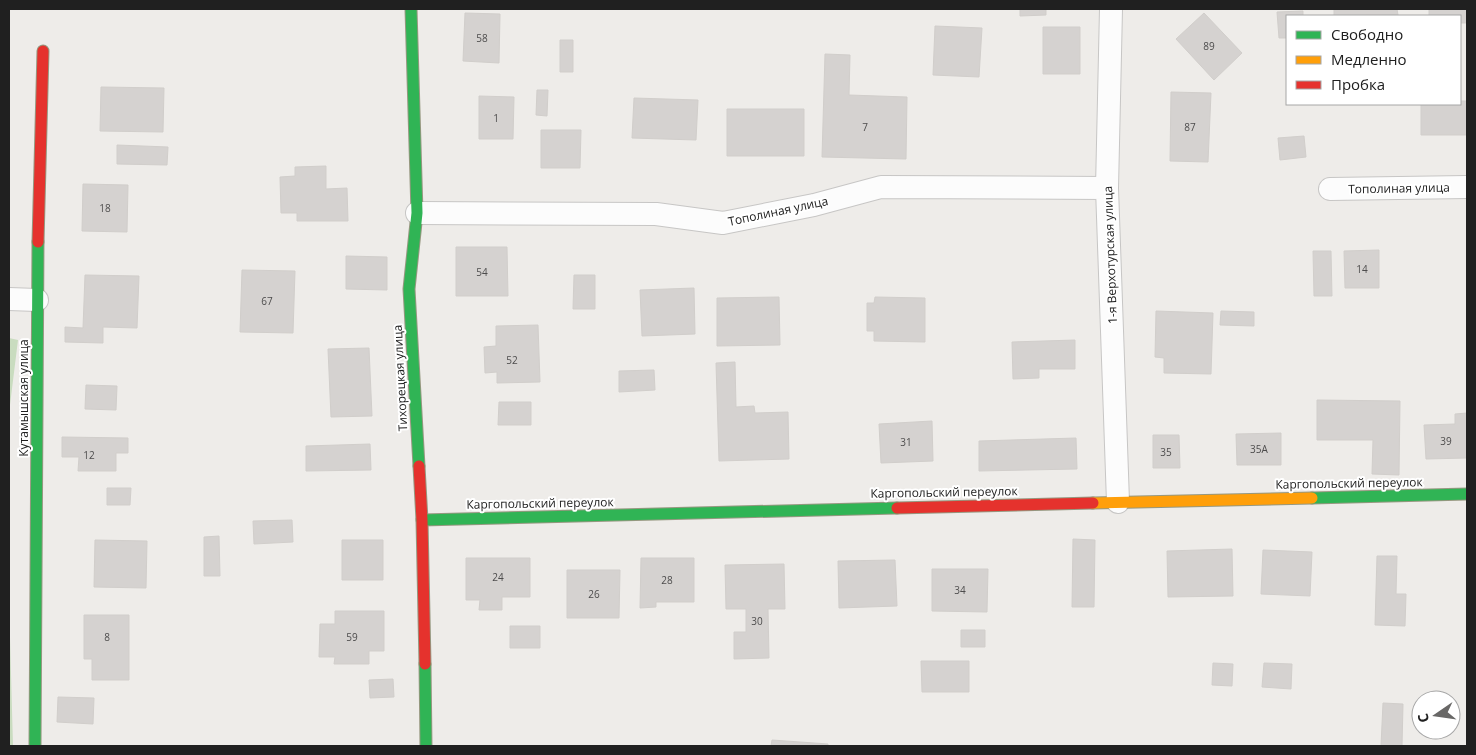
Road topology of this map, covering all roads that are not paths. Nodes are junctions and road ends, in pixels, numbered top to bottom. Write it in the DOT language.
graph roads {
  1 [pos="411,9"];
  2 [pos="1111,9"];
  3 [pos="43,51"];
  4 [pos="1467,187"];
  5 [pos="1107,188"];
  6 [pos="1330,189"];
  7 [pos="417,213"];
  8 [pos="9,300"];
  9 [pos="37,300"];
  10 [pos="1467,494"];
  11 [pos="1118,502"];
  12 [pos="422,520"];
  13 [pos="36,746"];
  14 [pos="426,746"];
  1 -- 7 [label="street, Тихорецкая улица"];
  2 -- 5 [label="street, 1-я Верхотурская улица"];
  3 -- 9 [label="street, Кутамышская улица"];
  4 -- 6 [label="street, Тополиная улица"];
  5 -- 7 [label="street, Тополиная улица"];
  5 -- 11 [label="street, 1-я Верхотурская улица"];
  7 -- 12 [label="street, Тихорецкая улица"];
  8 -- 9 [label="street"];
  9 -- 13 [label="street, Кутамышская улица"];
  10 -- 11 [label="street, Каргопольский переулок"];
  11 -- 12 [label="street, Каргопольский переулок"];
  12 -- 14 [label="street, Тихорецкая улица"];
}
